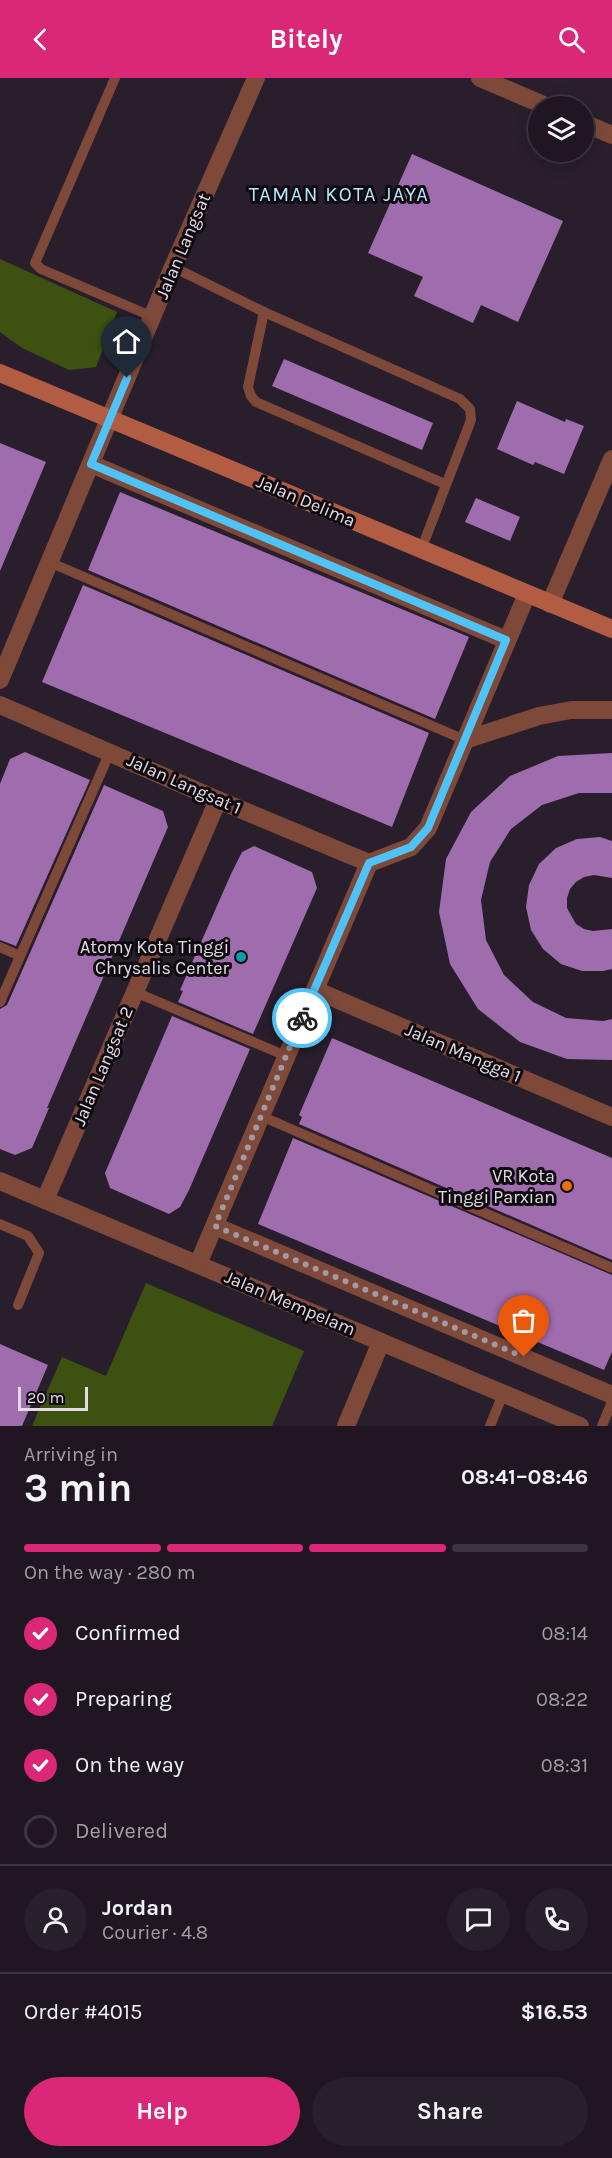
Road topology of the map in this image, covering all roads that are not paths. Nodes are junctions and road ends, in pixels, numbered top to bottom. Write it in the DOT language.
graph roads {
  1 [pos="115,78"];
  2 [pos="256,78"];
  3 [pos="480,78"];
  4 [pos="528,98"];
  5 [pos="594,127"];
  6 [pos="612,135"];
  7 [pos="173,267"];
  8 [pos="264,312"];
  9 [pos="153,317"];
  10 [pos="0,373"];
  11 [pos="110,419"];
  12 [pos="612,459"];
  13 [pos="91,464"];
  14 [pos="445,484"];
  15 [pos="421,550"];
  16 [pos="49,562"];
  17 [pos="527,594"];
  18 [pos="550,603"];
  19 [pos="612,629"];
  20 [pos="506,640"];
  21 [pos="0,680"];
  22 [pos="0,705"];
  23 [pos="612,710"];
  24 [pos="465,740"];
  25 [pos="110,752"];
  26 [pos="218,800"];
  27 [pos="369,863"];
  28 [pos="0,947"];
  29 [pos="20,956"];
  30 [pos="315,990"];
  31 [pos="135,992"];
  32 [pos="0,1002"];
  33 [pos="286,1056"];
  34 [pos="261,1116"];
  35 [pos="612,1117"];
  36 [pos="0,1181"];
  37 [pos="45,1200"];
  38 [pos="0,1224"];
  39 [pos="215,1226"];
  40 [pos="198,1264"];
  41 [pos="612,1268"];
  42 [pos="18,1305"];
  43 [pos="381,1342"];
  44 [pos="503,1394"];
  45 [pos="612,1395"];
  46 [pos="612,1402"];
  47 [pos="345,1426"];
  48 [pos="490,1426"];
  49 [pos="580,1426"];
  50 [pos="602,1426"];
  1 -- 9 [label="lane"];
  2 -- 7 [label="street, Jalan Langsat"];
  3 -- 4 [label="street"];
  5 -- 6 [label="street"];
  7 -- 8 [label="lane"];
  7 -- 9 [label="street, Jalan Langsat"];
  8 -- 14 [label="lane"];
  8 -- 14 [label="lane"];
  9 -- 11 [label="street, Jalan Langsat"];
  10 -- 11 [label="street, Jalan Delima"];
  11 -- 13 [label="street, Jalan Langsat"];
  11 -- 15 [label="street, Jalan Delima"];
  12 -- 18 [label="street"];
  13 -- 16 [label="street, Jalan Langsat"];
  13 -- 20 [label="street"];
  14 -- 15 [label="lane"];
  15 -- 17 [label="street, Jalan Delima"];
  16 -- 21 [label="street, Jalan Langsat"];
  16 -- 24 [label="lane"];
  17 -- 18 [label="street, Jalan Delima"];
  17 -- 20 [label="street"];
  18 -- 19 [label="street, Jalan Delima"];
  20 -- 24 [label="street"];
  22 -- 25 [label="street, Jalan Langsat 1"];
  23 -- 24 [label="street"];
  24 -- 27 [label="street"];
  25 -- 26 [label="street, Jalan Langsat 1"];
  25 -- 29 [label="lane"];
  26 -- 27 [label="street, Jalan Langsat 1"];
  26 -- 31 [label="street, Jalan Langsat 2"];
  27 -- 30 [label="street"];
  28 -- 29 [label="lane"];
  29 -- 32 [label="lane"];
  30 -- 33 [label="street"];
  30 -- 35 [label="street, Jalan Mangga 1"];
  31 -- 33 [label="lane"];
  31 -- 37 [label="street, Jalan Langsat 2"];
  33 -- 34 [label="street"];
  34 -- 39 [label="street"];
  34 -- 41 [label="lane"];
  36 -- 37 [label="street, Jalan Mempelam"];
  37 -- 40 [label="street, Jalan Mempelam"];
  38 -- 42 [label="lane"];
  39 -- 40 [label="street"];
  39 -- 45 [label="street"];
  40 -- 43 [label="street, Jalan Mempelam"];
  43 -- 44 [label="street, Jalan Mempelam"];
  43 -- 47 [label="street"];
  44 -- 48 [label="lane"];
  44 -- 49 [label="street, Jalan Mempelam"];
  46 -- 50 [label="lane"];
}
